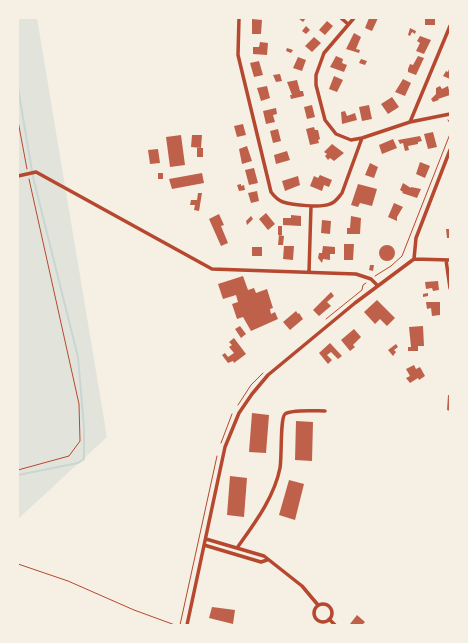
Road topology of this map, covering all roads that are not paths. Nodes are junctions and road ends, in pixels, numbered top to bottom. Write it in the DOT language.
graph roads {
  1 [pos="239,18"];
  2 [pos="342,18"];
  3 [pos="354,18"];
  4 [pos="348,24"];
  5 [pos="450,26"];
  6 [pos="450,114"];
  7 [pos="410,122"];
  8 [pos="362,138"];
  9 [pos="450,150"];
  10 [pos="18,176"];
  11 [pos="311,206"];
  12 [pos="414,259"];
  13 [pos="448,260"];
  14 [pos="309,272"];
  15 [pos="377,285"];
  16 [pos="450,288"];
  17 [pos="324,411"];
  18 [pos="206,539"];
  19 [pos="204,545"];
  20 [pos="237,548"];
  21 [pos="267,560"];
  22 [pos="318,605"];
  23 [pos="329,619"];
  24 [pos="321,623"];
  25 [pos="188,625"];
  26 [pos="335,625"];
  1 -- 11 [label="street"];
  2 -- 4 [label="street"];
  3 -- 4 [label="street"];
  4 -- 8 [label="street"];
  5 -- 7 [label="street"];
  6 -- 7 [label="street"];
  7 -- 8 [label="street"];
  8 -- 11 [label="street"];
  9 -- 12 [label="street"];
  10 -- 14 [label="street"];
  11 -- 14 [label="street"];
  12 -- 13 [label="street"];
  12 -- 15 [label="street"];
  13 -- 16 [label="street"];
  14 -- 15 [label="street"];
  15 -- 18 [label="street"];
  17 -- 20 [label="street"];
  18 -- 19 [label="street"];
  18 -- 20 [label="street"];
  19 -- 21 [label="street"];
  19 -- 25 [label="street"];
  20 -- 21 [label="street"];
  21 -- 22 [label="street"];
  22 -- 23 [label="street"];
  22 -- 24 [label="street"];
  23 -- 24 [label="street"];
  23 -- 26 [label="street"];
}
